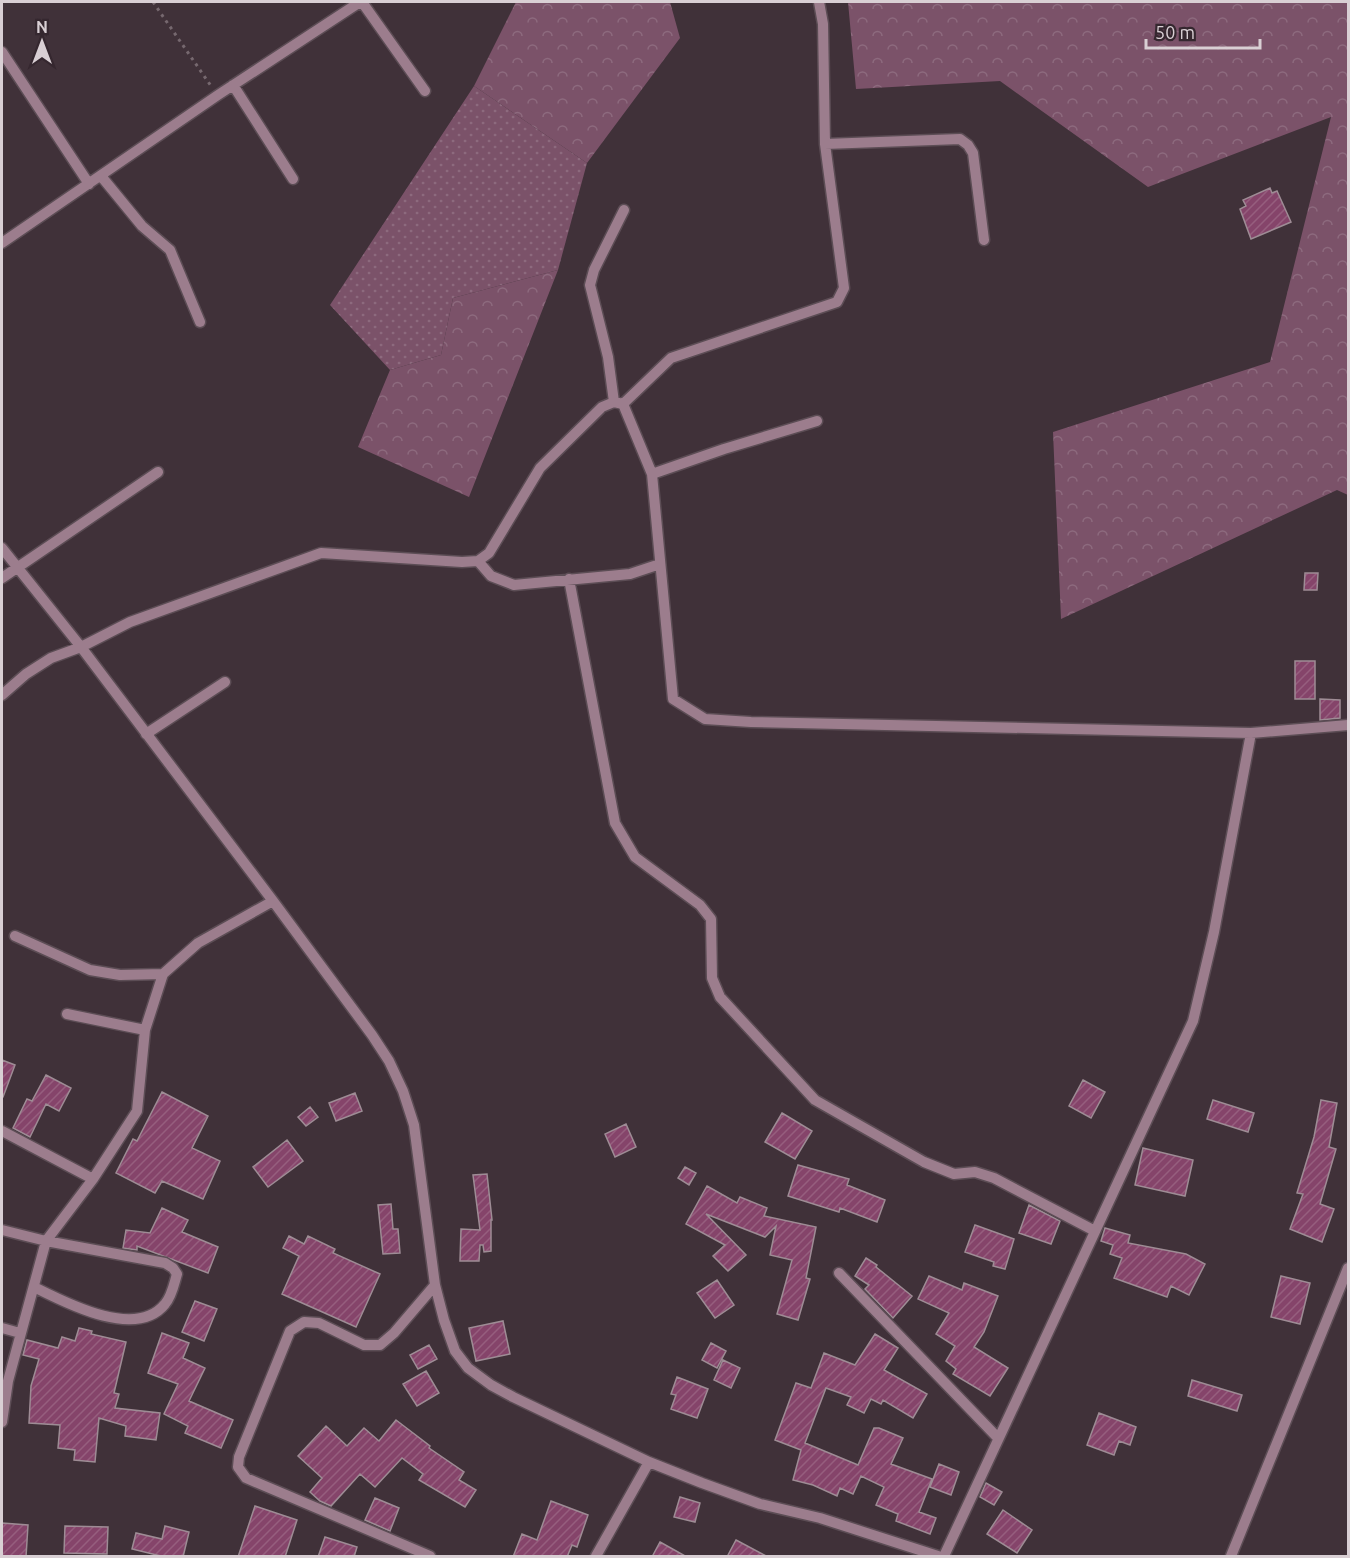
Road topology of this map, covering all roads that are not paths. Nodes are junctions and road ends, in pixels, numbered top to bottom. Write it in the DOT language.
graph roads {
  1 [pos="361,2"];
  2 [pos="819,2"];
  3 [pos="2,52"];
  4 [pos="233,85"];
  5 [pos="425,91"];
  6 [pos="825,144"];
  7 [pos="101,176"];
  8 [pos="293,179"];
  9 [pos="89,184"];
  10 [pos="624,210"];
  11 [pos="984,240"];
  12 [pos="2,243"];
  13 [pos="200,322"];
  14 [pos="618,403"];
  15 [pos="817,421"];
  16 [pos="159,472"];
  17 [pos="652,474"];
  18 [pos="2,548"];
  19 [pos="478,561"];
  20 [pos="660,564"];
  21 [pos="18,568"];
  22 [pos="2,578"];
  23 [pos="569,579"];
  24 [pos="81,647"];
  25 [pos="225,682"];
  26 [pos="2,695"];
  27 [pos="1348,725"];
  28 [pos="1251,733"];
  29 [pos="146,734"];
  30 [pos="273,901"];
  31 [pos="15,936"];
  32 [pos="163,974"];
  33 [pos="68,1014"];
  34 [pos="145,1030"];
  35 [pos="2,1131"];
  36 [pos="93,1179"];
  37 [pos="2,1230"];
  38 [pos="1095,1231"];
  39 [pos="46,1241"];
  40 [pos="1348,1269"];
  41 [pos="839,1273"];
  42 [pos="435,1286"];
  43 [pos="34,1287"];
  44 [pos="2,1328"];
  45 [pos="20,1333"];
  46 [pos="2,1422"];
  47 [pos="997,1437"];
  48 [pos="649,1462"];
  49 [pos="430,1557"];
  50 [pos="596,1557"];
  51 [pos="938,1557"];
  52 [pos="944,1557"];
  53 [pos="1231,1557"];
  1 -- 4 [label="street"];
  1 -- 5 [label="street"];
  2 -- 6 [label="street"];
  3 -- 9 [label="street"];
  4 -- 7 [label="street"];
  4 -- 8 [label="street"];
  6 -- 11 [label="street"];
  6 -- 14 [label="street"];
  7 -- 9 [label="street"];
  7 -- 13 [label="street"];
  9 -- 12 [label="street"];
  10 -- 14 [label="street"];
  14 -- 17 [label="street"];
  14 -- 19 [label="street"];
  15 -- 17 [label="street"];
  16 -- 21 [label="street"];
  17 -- 20 [label="street"];
  18 -- 21 [label="street"];
  19 -- 23 [label="street"];
  19 -- 24 [label="street"];
  20 -- 23 [label="street"];
  20 -- 28 [label="street"];
  21 -- 22 [label="street"];
  21 -- 24 [label="street"];
  23 -- 38 [label="street"];
  24 -- 26 [label="street"];
  24 -- 29 [label="street"];
  25 -- 29 [label="street"];
  27 -- 28 [label="street"];
  28 -- 38 [label="street"];
  29 -- 30 [label="street"];
  30 -- 32 [label="street"];
  30 -- 42 [label="street"];
  31 -- 32 [label="street"];
  32 -- 34 [label="street"];
  33 -- 34 [label="street"];
  34 -- 36 [label="street"];
  35 -- 36 [label="street"];
  36 -- 39 [label="street"];
  37 -- 39 [label="street"];
  38 -- 47 [label="street"];
  39 -- 43 [label="street"];
  39 -- 43 [label="street"];
  40 -- 53 [label="street"];
  41 -- 47 [label="street"];
  42 -- 48 [label="street"];
  42 -- 49 [label="street"];
  43 -- 45 [label="street"];
  44 -- 45 [label="street"];
  45 -- 46 [label="street"];
  47 -- 52 [label="street"];
  48 -- 50 [label="street"];
  48 -- 51 [label="street"];
}
